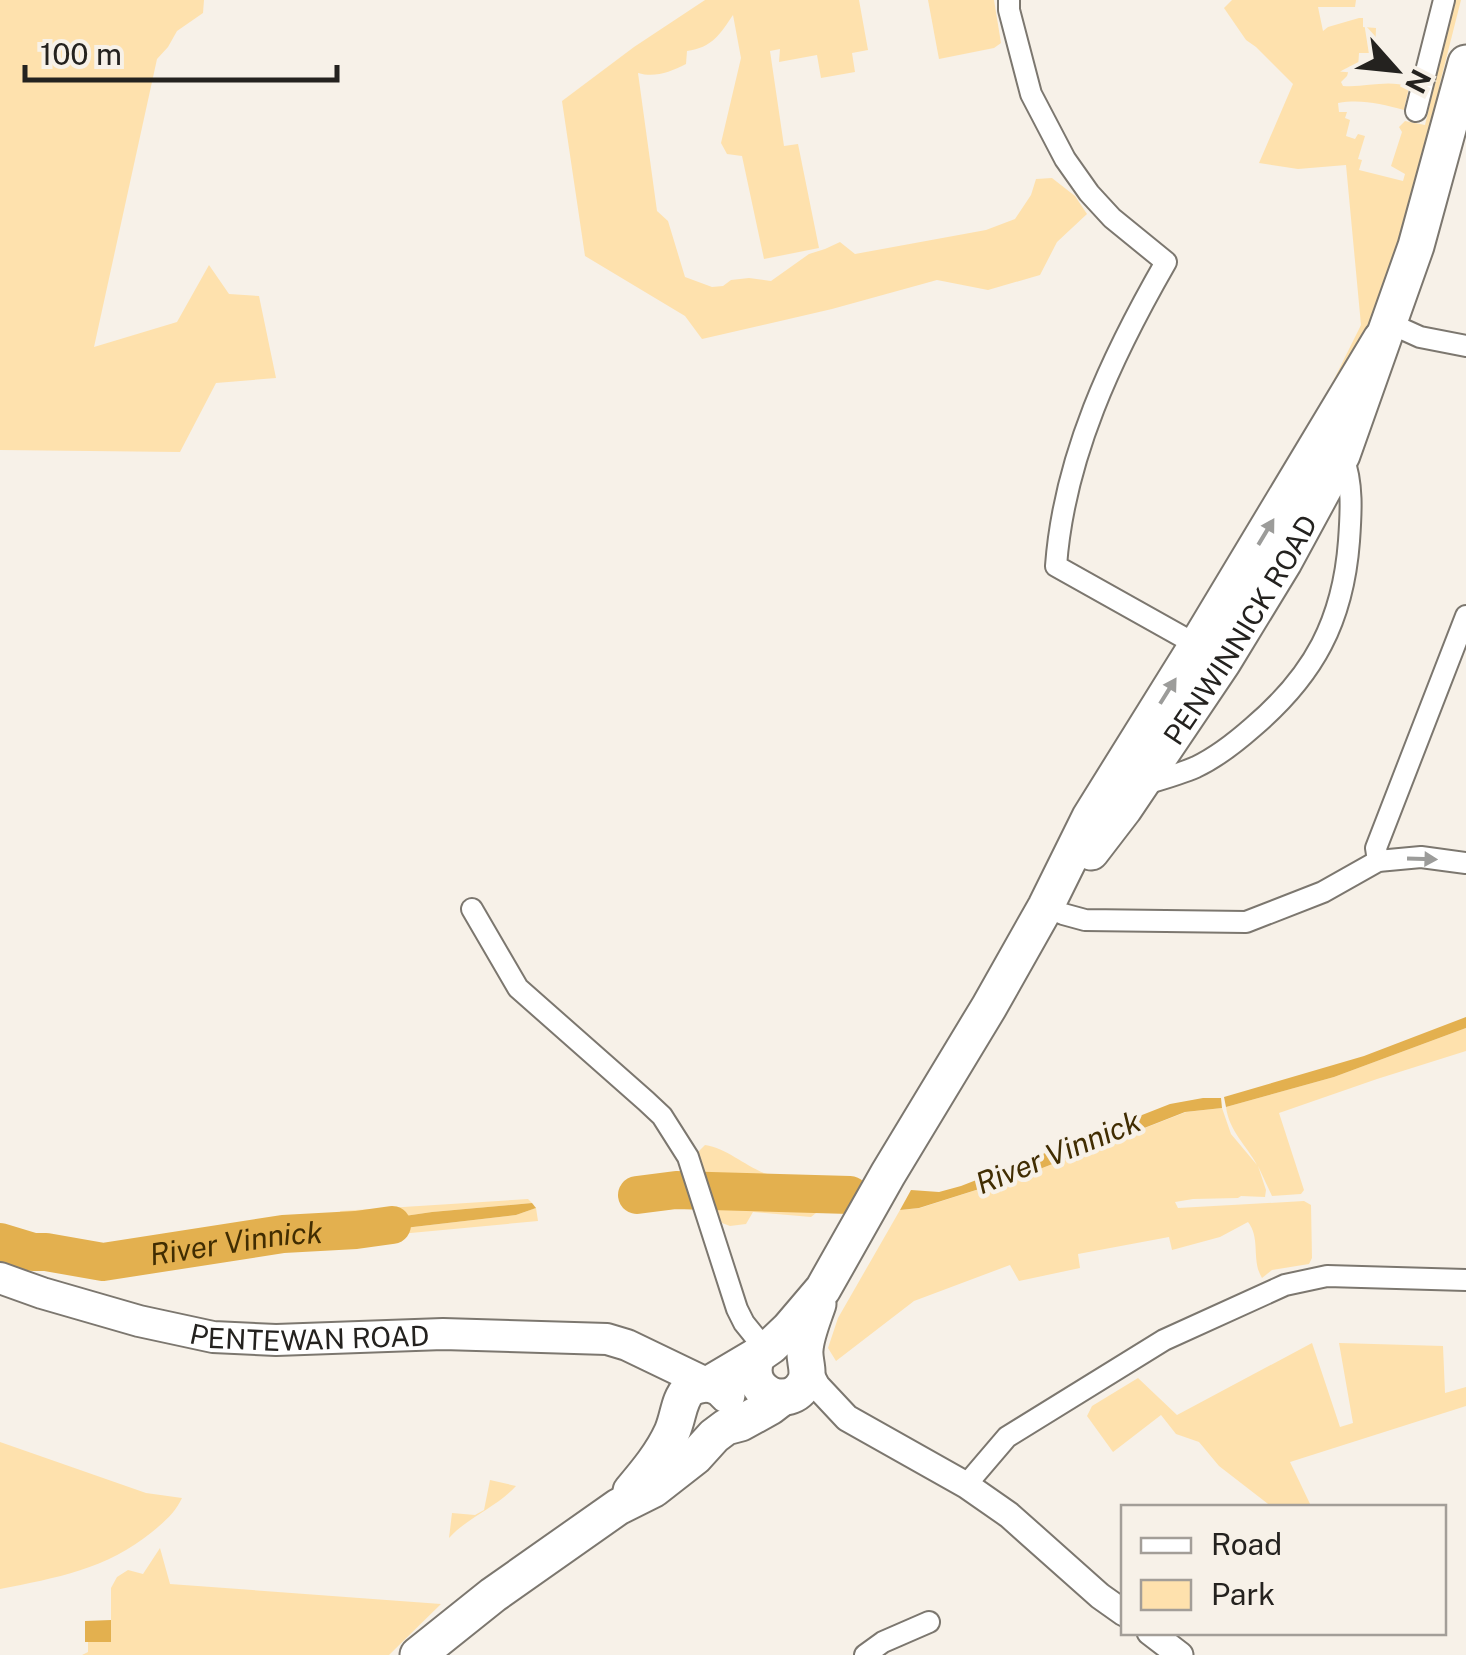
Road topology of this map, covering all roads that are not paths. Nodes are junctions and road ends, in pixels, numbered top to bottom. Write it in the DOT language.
graph roads {
  1 [pos="1009,0"];
  2 [pos="1444,0"];
  3 [pos="1466,63"];
  4 [pos="1416,111"];
  5 [pos="1385,331"];
  6 [pos="1466,346"];
  7 [pos="1342,455"];
  8 [pos="1466,616"];
  9 [pos="1210,654"];
  10 [pos="1140,786"];
  11 [pos="1378,861"];
  12 [pos="1466,863"];
  13 [pos="1049,902"];
  14 [pos="472,908"];
  15 [pos="0,1278"];
  16 [pos="1466,1280"];
  17 [pos="627,1345"];
  18 [pos="782,1367"];
  19 [pos="707,1383"];
  20 [pos="679,1412"];
  21 [pos="847,1418"];
  22 [pos="720,1431"];
  23 [pos="966,1484"];
  24 [pos="618,1507"];
  25 [pos="1121,1611"];
  26 [pos="929,1622"];
  27 [pos="1154,1635"];
  28 [pos="418,1655"];
  29 [pos="865,1655"];
  30 [pos="1180,1655"];
  1 -- 9 [label="street"];
  2 -- 4 [label="street"];
  3 -- 5 [label="highway, PENWINNICK ROAD"];
  5 -- 6 [label="street"];
  5 -- 7 [label="highway, PENWINNICK ROAD"];
  9 -- 5 [label="highway, PENWINNICK ROAD, one-way"];
  7 -- 9 [label="highway, PENWINNICK ROAD"];
  7 -- 10 [label="street"];
  8 -- 11 [label="street"];
  9 -- 10 [label="highway, PENWINNICK ROAD"];
  13 -- 9 [label="highway, PENWINNICK ROAD, one-way"];
  10 -- 13 [label="highway, PENWINNICK ROAD"];
  11 -- 12 [label="street, one-way"];
  11 -- 13 [label="street"];
  13 -- 18 [label="highway, PENWINNICK ROAD"];
  14 -- 18 [label="street"];
  15 -- 17 [label="main road, PENTEWAN ROAD"];
  16 -- 23 [label="street"];
  17 -- 19 [label="main road, PENTEWAN ROAD"];
  17 -- 20 [label="main road"];
  18 -- 19 [label="highway"];
  18 -- 21 [label="street"];
  18 -- 21 [label="street"];
  18 -- 22 [label="highway"];
  19 -- 20 [label="highway"];
  19 -- 22 [label="highway"];
  20 -- 22 [label="highway"];
  20 -- 24 [label="highway"];
  21 -- 23 [label="street"];
  22 -- 24 [label="highway"];
  23 -- 25 [label="street"];
  24 -- 28 [label="highway"];
  26 -- 29 [label="street"];
  27 -- 30 [label="street"];
}
